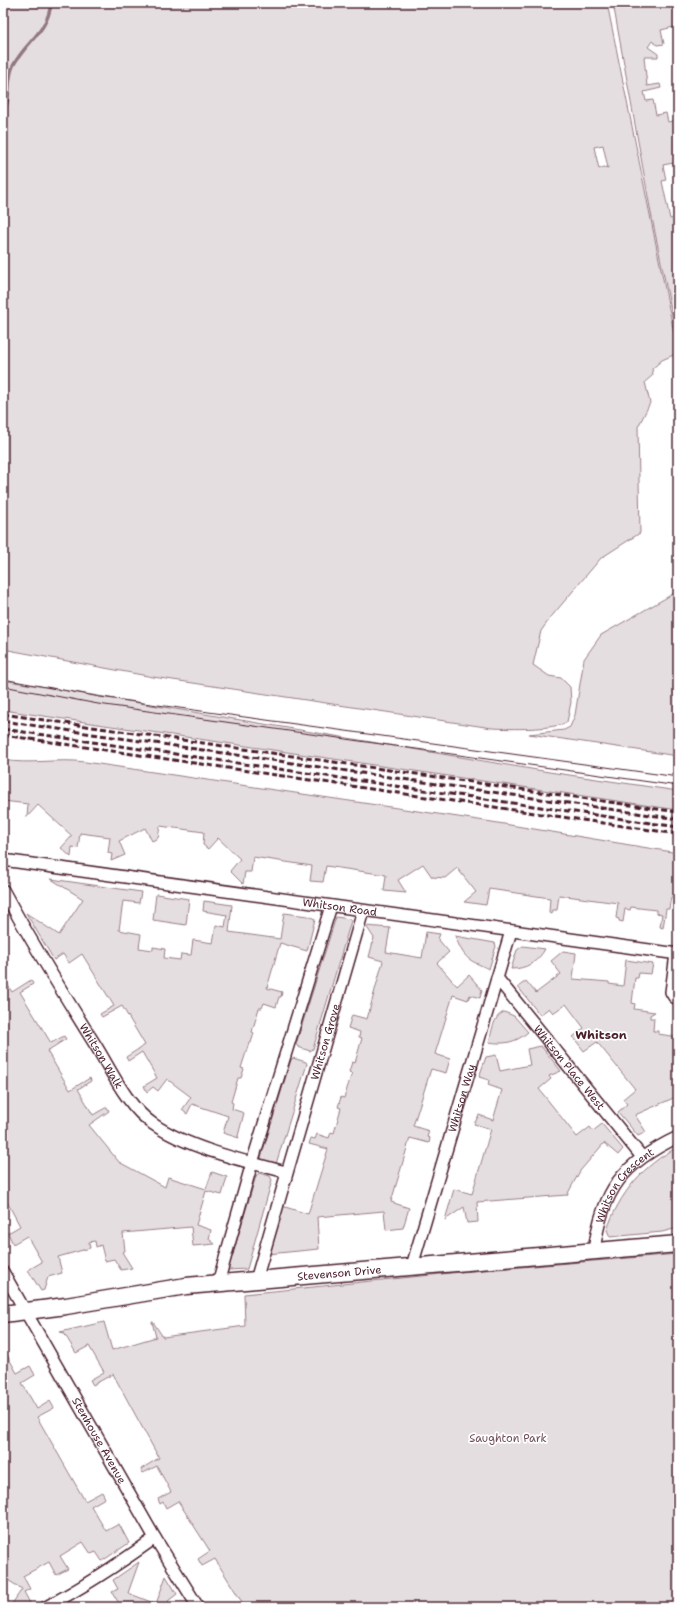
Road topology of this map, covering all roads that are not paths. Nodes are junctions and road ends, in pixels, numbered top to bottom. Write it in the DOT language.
graph roads {
  1 [pos="3,860"];
  2 [pos="3,890"];
  3 [pos="331,906"];
  4 [pos="363,911"];
  5 [pos="511,931"];
  6 [pos="677,954"];
  7 [pos="497,978"];
  8 [pos="678,999"];
  9 [pos="678,1137"];
  10 [pos="642,1157"];
  11 [pos="252,1163"];
  12 [pos="286,1172"];
  13 [pos="678,1244"];
  14 [pos="594,1251"];
  15 [pos="412,1266"];
  16 [pos="3,1272"];
  17 [pos="256,1280"];
  18 [pos="218,1283"];
  19 [pos="26,1312"];
  20 [pos="3,1314"];
  21 [pos="155,1538"];
  22 [pos="46,1607"];
  23 [pos="198,1607"];
  1 -- 3 [label="street, Whitson Road"];
  2 -- 11 [label="street, Whitson Walk"];
  3 -- 4 [label="street, Whitson Road"];
  3 -- 11 [label="street"];
  4 -- 5 [label="street, Whitson Road"];
  4 -- 12 [label="street, Whitson Grove"];
  5 -- 6 [label="street, Whitson Road"];
  5 -- 7 [label="street, Whitson Way"];
  6 -- 8 [label="street, Whitson Road"];
  7 -- 10 [label="street, Whitson Place West"];
  7 -- 15 [label="street, Whitson Way"];
  9 -- 10 [label="street, Whitson Crescent"];
  10 -- 14 [label="street, Whitson Crescent"];
  11 -- 12 [label="street"];
  11 -- 18 [label="street"];
  12 -- 17 [label="street, Whitson Grove"];
  13 -- 14 [label="street, Stevenson Drive"];
  14 -- 15 [label="street, Stevenson Drive"];
  15 -- 17 [label="street, Stevenson Drive"];
  16 -- 19 [label="street, Stenhouse Avenue"];
  17 -- 18 [label="street, Stevenson Drive"];
  18 -- 19 [label="street, Stevenson Drive"];
  19 -- 20 [label="street, Stevenson Drive"];
  19 -- 21 [label="street, Stenhouse Avenue"];
  21 -- 22 [label="street"];
  21 -- 23 [label="street, Stenhouse Avenue"];
}
